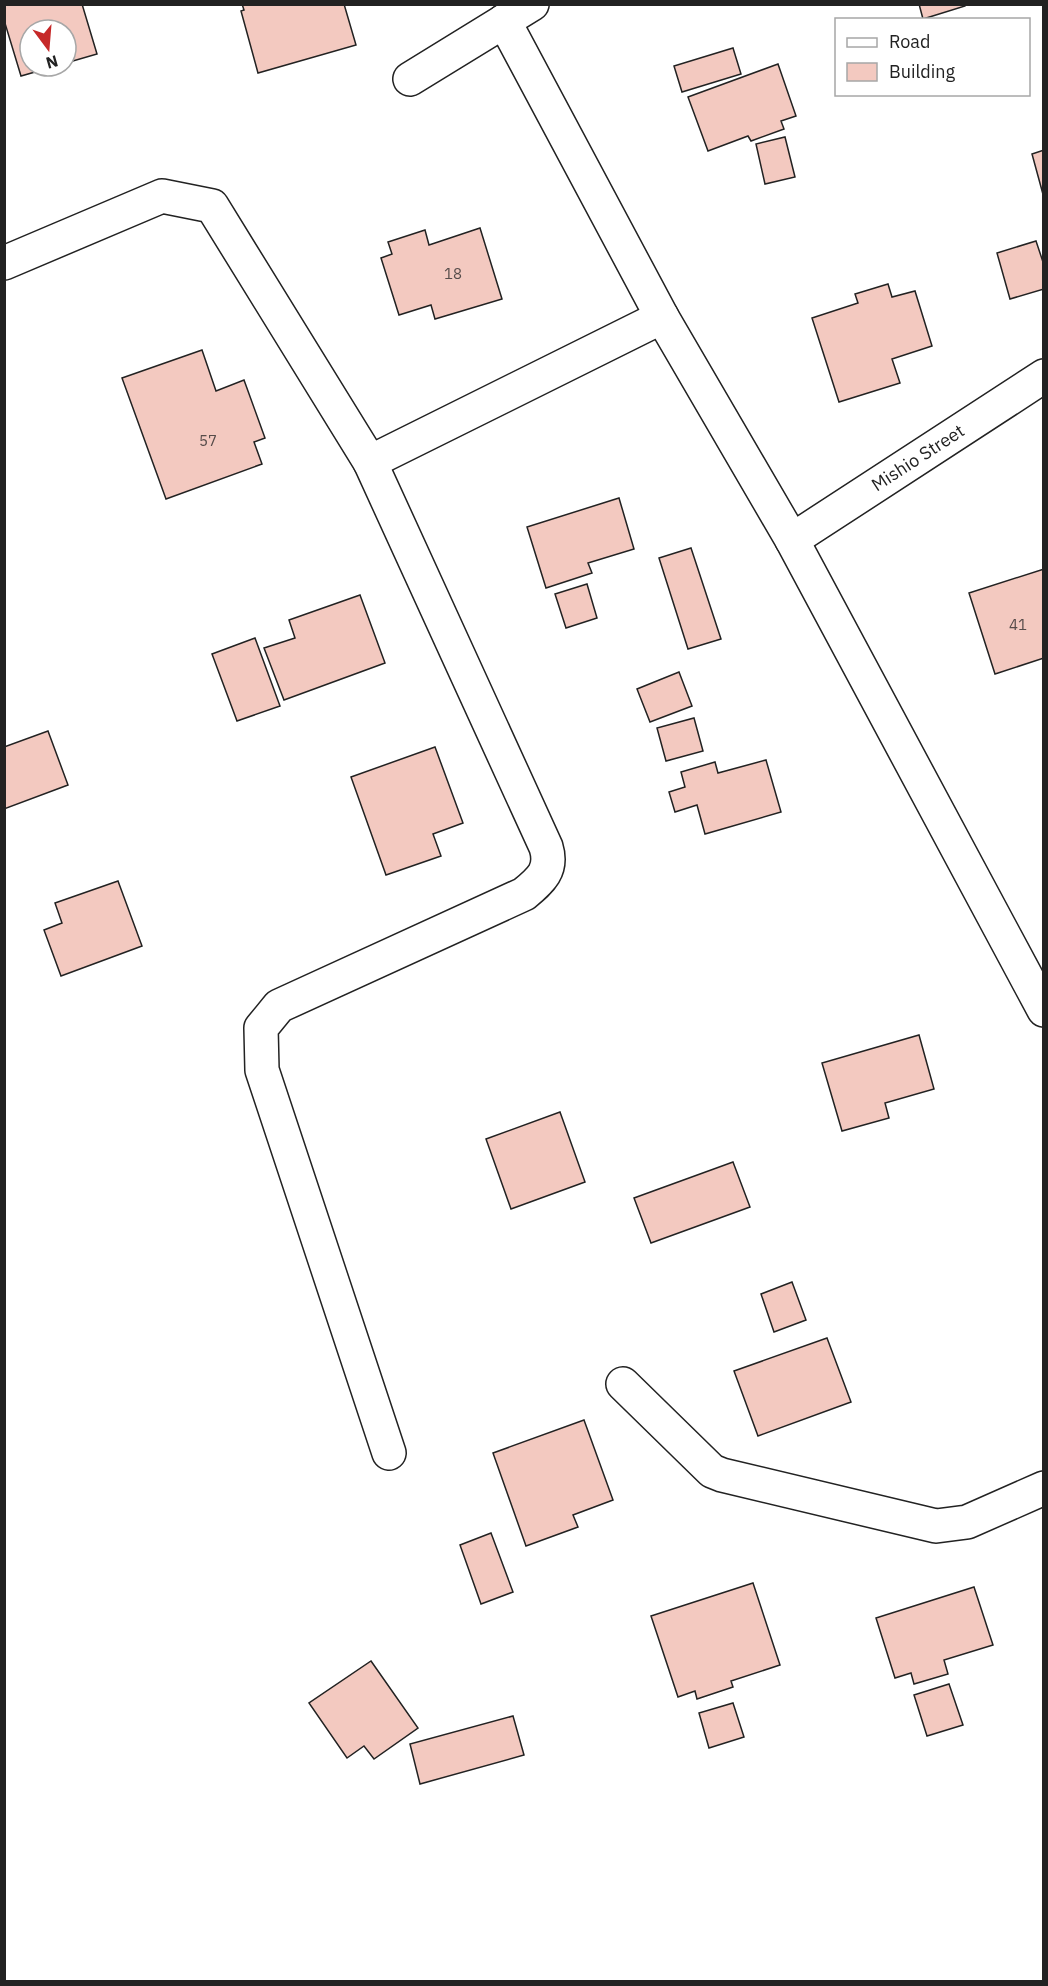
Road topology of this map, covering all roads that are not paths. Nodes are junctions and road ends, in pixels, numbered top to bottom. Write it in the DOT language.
graph roads {
  1 [pos="532,4"];
  2 [pos="504,21"];
  3 [pos="410,79"];
  4 [pos="4,263"];
  5 [pos="662,317"];
  6 [pos="1044,376"];
  7 [pos="370,462"];
  8 [pos="792,540"];
  9 [pos="1044,1010"];
  10 [pos="623,1384"];
  11 [pos="389,1453"];
  12 [pos="1044,1488"];
  1 -- 2 [label="street"];
  2 -- 3 [label="street"];
  2 -- 5 [label="street"];
  4 -- 7 [label="street"];
  5 -- 7 [label="street"];
  5 -- 8 [label="street"];
  6 -- 8 [label="street, Mishio Street"];
  7 -- 11 [label="street"];
  8 -- 9 [label="street"];
  10 -- 12 [label="street"];
}
